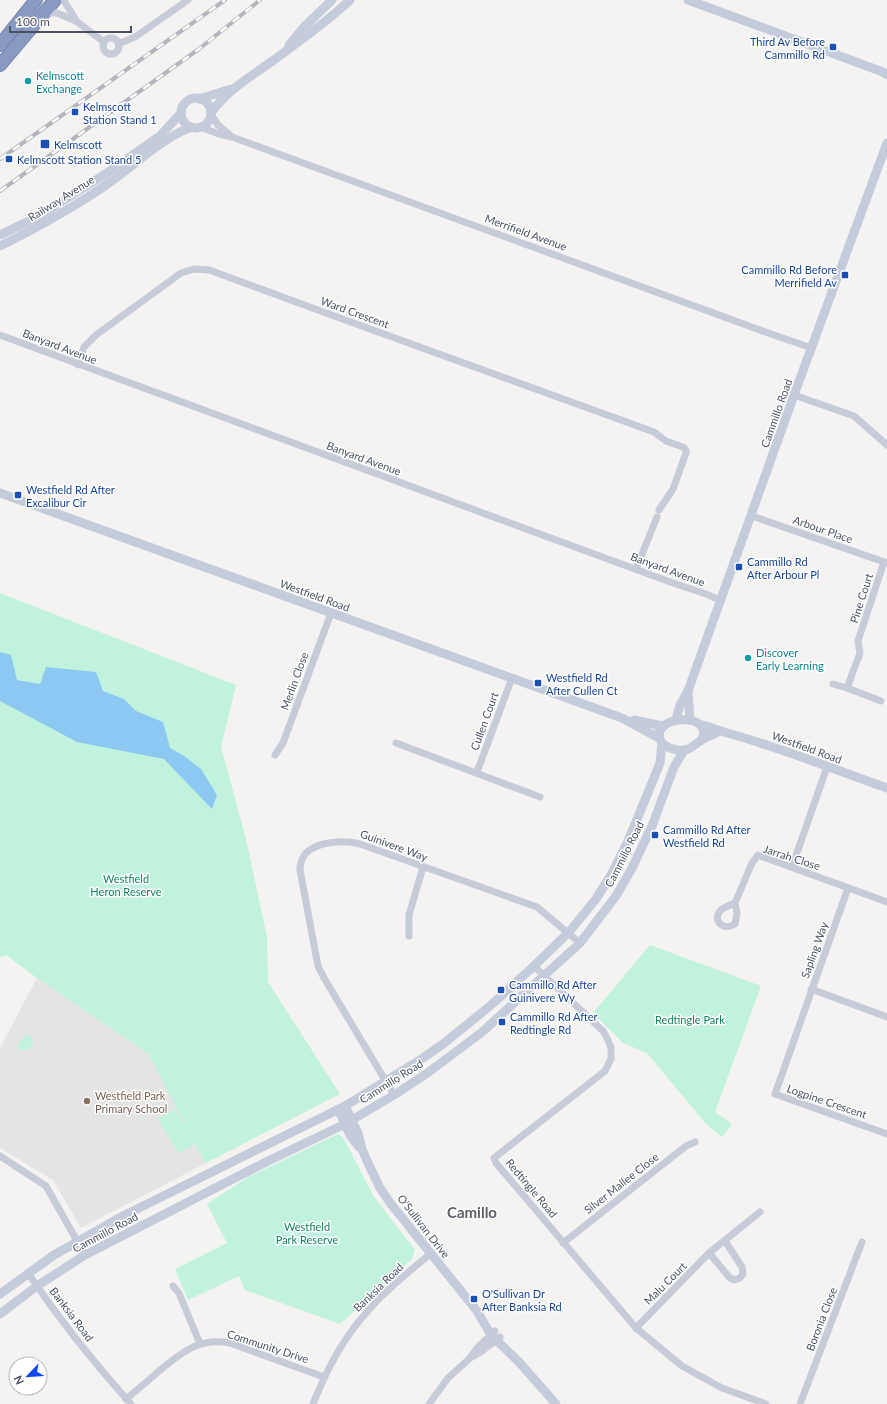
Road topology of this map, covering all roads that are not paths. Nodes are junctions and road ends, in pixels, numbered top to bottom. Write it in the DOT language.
graph roads {
  1 [pos="36,0"];
  2 [pos="55,0"];
  3 [pos="64,0"];
  4 [pos="188,0"];
  5 [pos="332,0"];
  6 [pos="350,0"];
  7 [pos="688,0"];
  8 [pos="44,13"];
  9 [pos="76,21"];
  10 [pos="104,42"];
  11 [pos="118,44"];
  12 [pos="0,45"];
  13 [pos="284,53"];
  14 [pos="0,65"];
  15 [pos="886,73"];
  16 [pos="234,88"];
  17 [pos="199,99"];
  18 [pos="181,114"];
  19 [pos="211,114"];
  20 [pos="196,127"];
  21 [pos="232,137"];
  22 [pos="887,143"];
  23 [pos="1,242"];
  24 [pos="0,335"];
  25 [pos="812,348"];
  26 [pos="78,365"];
  27 [pos="794,395"];
  28 [pos="887,445"];
  29 [pos="0,493"];
  30 [pos="752,516"];
  31 [pos="885,562"];
  32 [pos="636,569"];
  33 [pos="720,600"];
  34 [pos="331,613"];
  35 [pos="512,678"];
  36 [pos="833,684"];
  37 [pos="847,688"];
  38 [pos="688,691"];
  39 [pos="881,701"];
  40 [pos="622,718"];
  41 [pos="676,719"];
  42 [pos="690,720"];
  43 [pos="701,725"];
  44 [pos="663,726"];
  45 [pos="719,731"];
  46 [pos="701,740"];
  47 [pos="660,741"];
  48 [pos="396,743"];
  49 [pos="684,750"];
  50 [pos="275,755"];
  51 [pos="827,767"];
  52 [pos="477,772"];
  53 [pos="887,788"];
  54 [pos="540,797"];
  55 [pos="423,867"];
  56 [pos="792,867"];
  57 [pos="848,888"];
  58 [pos="887,902"];
  59 [pos="735,903"];
  60 [pos="569,932"];
  61 [pos="409,936"];
  62 [pos="580,943"];
  63 [pos="534,966"];
  64 [pos="545,976"];
  65 [pos="812,989"];
  66 [pos="887,1017"];
  67 [pos="385,1081"];
  68 [pos="394,1095"];
  69 [pos="341,1108"];
  70 [pos="348,1122"];
  71 [pos="887,1134"];
  72 [pos="695,1142"];
  73 [pos="0,1156"];
  74 [pos="760,1212"];
  75 [pos="77,1242"];
  76 [pos="725,1242"];
  77 [pos="862,1242"];
  78 [pos="563,1243"];
  79 [pos="430,1254"];
  80 [pos="709,1254"];
  81 [pos="85,1255"];
  82 [pos="28,1273"];
  83 [pos="37,1286"];
  84 [pos="173,1286"];
  85 [pos="0,1294"];
  86 [pos="0,1314"];
  87 [pos="636,1328"];
  88 [pos="496,1336"];
  89 [pos="200,1344"];
  90 [pos="324,1376"];
  91 [pos="128,1402"];
  92 [pos="313,1404"];
  93 [pos="429,1404"];
  94 [pos="556,1404"];
  95 [pos="766,1404"];
  96 [pos="800,1404"];
  1 -- 12 [label="highway"];
  2 -- 8 [label="highway"];
  3 -- 9 [label="street"];
  4 -- 11 [label="street"];
  5 -- 13 [label="main road, Railway Avenue"];
  6 -- 13 [label="main road, Railway Avenue"];
  7 -- 15 [label="main road"];
  8 -- 9 [label="street"];
  8 -- 14 [label="highway"];
  9 -- 10 [label="street"];
  10 -- 11 [label="street"];
  10 -- 11 [label="street"];
  13 -- 16 [label="main road, Railway Avenue"];
  16 -- 17 [label="main road, Railway Avenue"];
  16 -- 19 [label="main road, Railway Avenue"];
  17 -- 18 [label="main road, Railway Avenue"];
  17 -- 19 [label="main road"];
  18 -- 20 [label="main road"];
  18 -- 23 [label="main road, Railway Avenue"];
  19 -- 20 [label="main road, Railway Avenue"];
  19 -- 21 [label="street, Merrifield Avenue"];
  20 -- 21 [label="street, Merrifield Avenue"];
  20 -- 23 [label="main road, Railway Avenue"];
  21 -- 25 [label="street, Merrifield Avenue"];
  22 -- 25 [label="main road, Cammillo Road"];
  24 -- 26 [label="street, Banyard Avenue"];
  25 -- 27 [label="main road, Cammillo Road"];
  26 -- 32 [label="street, Banyard Avenue"];
  26 -- 32 [label="street, Ward Crescent"];
  27 -- 28 [label="street"];
  27 -- 30 [label="main road, Cammillo Road"];
  29 -- 34 [label="main road, Westfield Road"];
  30 -- 31 [label="street, Arbour Place"];
  30 -- 33 [label="main road, Cammillo Road"];
  31 -- 37 [label="street, Pine Court"];
  32 -- 33 [label="street, Banyard Avenue"];
  33 -- 38 [label="main road, Cammillo Road"];
  34 -- 35 [label="main road, Westfield Road"];
  34 -- 50 [label="street, Merlin Close"];
  35 -- 40 [label="main road, Westfield Road"];
  35 -- 52 [label="street, Cullen Court"];
  36 -- 37 [label="street"];
  37 -- 39 [label="street"];
  38 -- 41 [label="main road, Cammillo Road"];
  38 -- 42 [label="main road, Cammillo Road"];
  40 -- 44 [label="main road, Westfield Road"];
  40 -- 47 [label="main road, Westfield Road"];
  41 -- 42 [label="main road"];
  41 -- 44 [label="main road"];
  42 -- 43 [label="main road"];
  43 -- 45 [label="main road, Westfield Road"];
  43 -- 46 [label="main road"];
  44 -- 47 [label="main road"];
  45 -- 46 [label="main road"];
  45 -- 51 [label="main road, Westfield Road"];
  46 -- 49 [label="main road"];
  47 -- 49 [label="main road"];
  47 -- 60 [label="main road, Cammillo Road"];
  48 -- 52 [label="street"];
  49 -- 62 [label="main road, Cammillo Road"];
  51 -- 53 [label="main road, Westfield Road"];
  51 -- 56 [label="street"];
  52 -- 54 [label="street"];
  55 -- 60 [label="street, Guinivere Way"];
  55 -- 61 [label="street"];
  55 -- 67 [label="street, Guinivere Way"];
  56 -- 57 [label="street, Jarrah Close"];
  56 -- 59 [label="street, Jarrah Close"];
  57 -- 58 [label="street, Jarrah Close"];
  57 -- 65 [label="street, Sapling Way"];
  60 -- 62 [label="street, Guinivere Way"];
  60 -- 63 [label="main road, Cammillo Road"];
  62 -- 64 [label="main road, Cammillo Road"];
  63 -- 64 [label="street, Redtingle Road"];
  63 -- 67 [label="main road, Cammillo Road"];
  64 -- 68 [label="main road, Cammillo Road"];
  64 -- 78 [label="street, Redtingle Road"];
  65 -- 66 [label="street, Sapling Way"];
  65 -- 71 [label="street, Logpine Crescent"];
  67 -- 68 [label="street, Guinivere Way"];
  67 -- 69 [label="main road, Cammillo Road"];
  68 -- 70 [label="main road, Cammillo Road"];
  69 -- 70 [label="main road, O'Sullivan Drive"];
  69 -- 75 [label="main road, Cammillo Road"];
  70 -- 79 [label="main road, O'Sullivan Drive"];
  70 -- 81 [label="main road, Cammillo Road"];
  72 -- 78 [label="street, Silver Mallee Close"];
  73 -- 75 [label="street"];
  74 -- 76 [label="street, Malu Court"];
  75 -- 81 [label="street"];
  75 -- 82 [label="main road, Cammillo Road"];
  76 -- 80 [label="street, Malu Court"];
  76 -- 80 [label="street"];
  77 -- 96 [label="street, Boronia Close"];
  78 -- 87 [label="street, Redtingle Road"];
  79 -- 88 [label="main road, O'Sullivan Drive"];
  79 -- 90 [label="street, Banksia Road"];
  80 -- 87 [label="street, Malu Court"];
  81 -- 83 [label="main road, Cammillo Road"];
  82 -- 83 [label="street, Banksia Road"];
  82 -- 85 [label="main road, Cammillo Road"];
  83 -- 86 [label="main road, Cammillo Road"];
  83 -- 91 [label="street, Banksia Road"];
  84 -- 89 [label="street"];
  87 -- 95 [label="street, Redtingle Road"];
  88 -- 93 [label="street"];
  88 -- 94 [label="main road, O'Sullivan Drive"];
  89 -- 90 [label="street, Community Drive"];
  89 -- 91 [label="street, Community Drive"];
  90 -- 92 [label="street, Banksia Road"];
}
